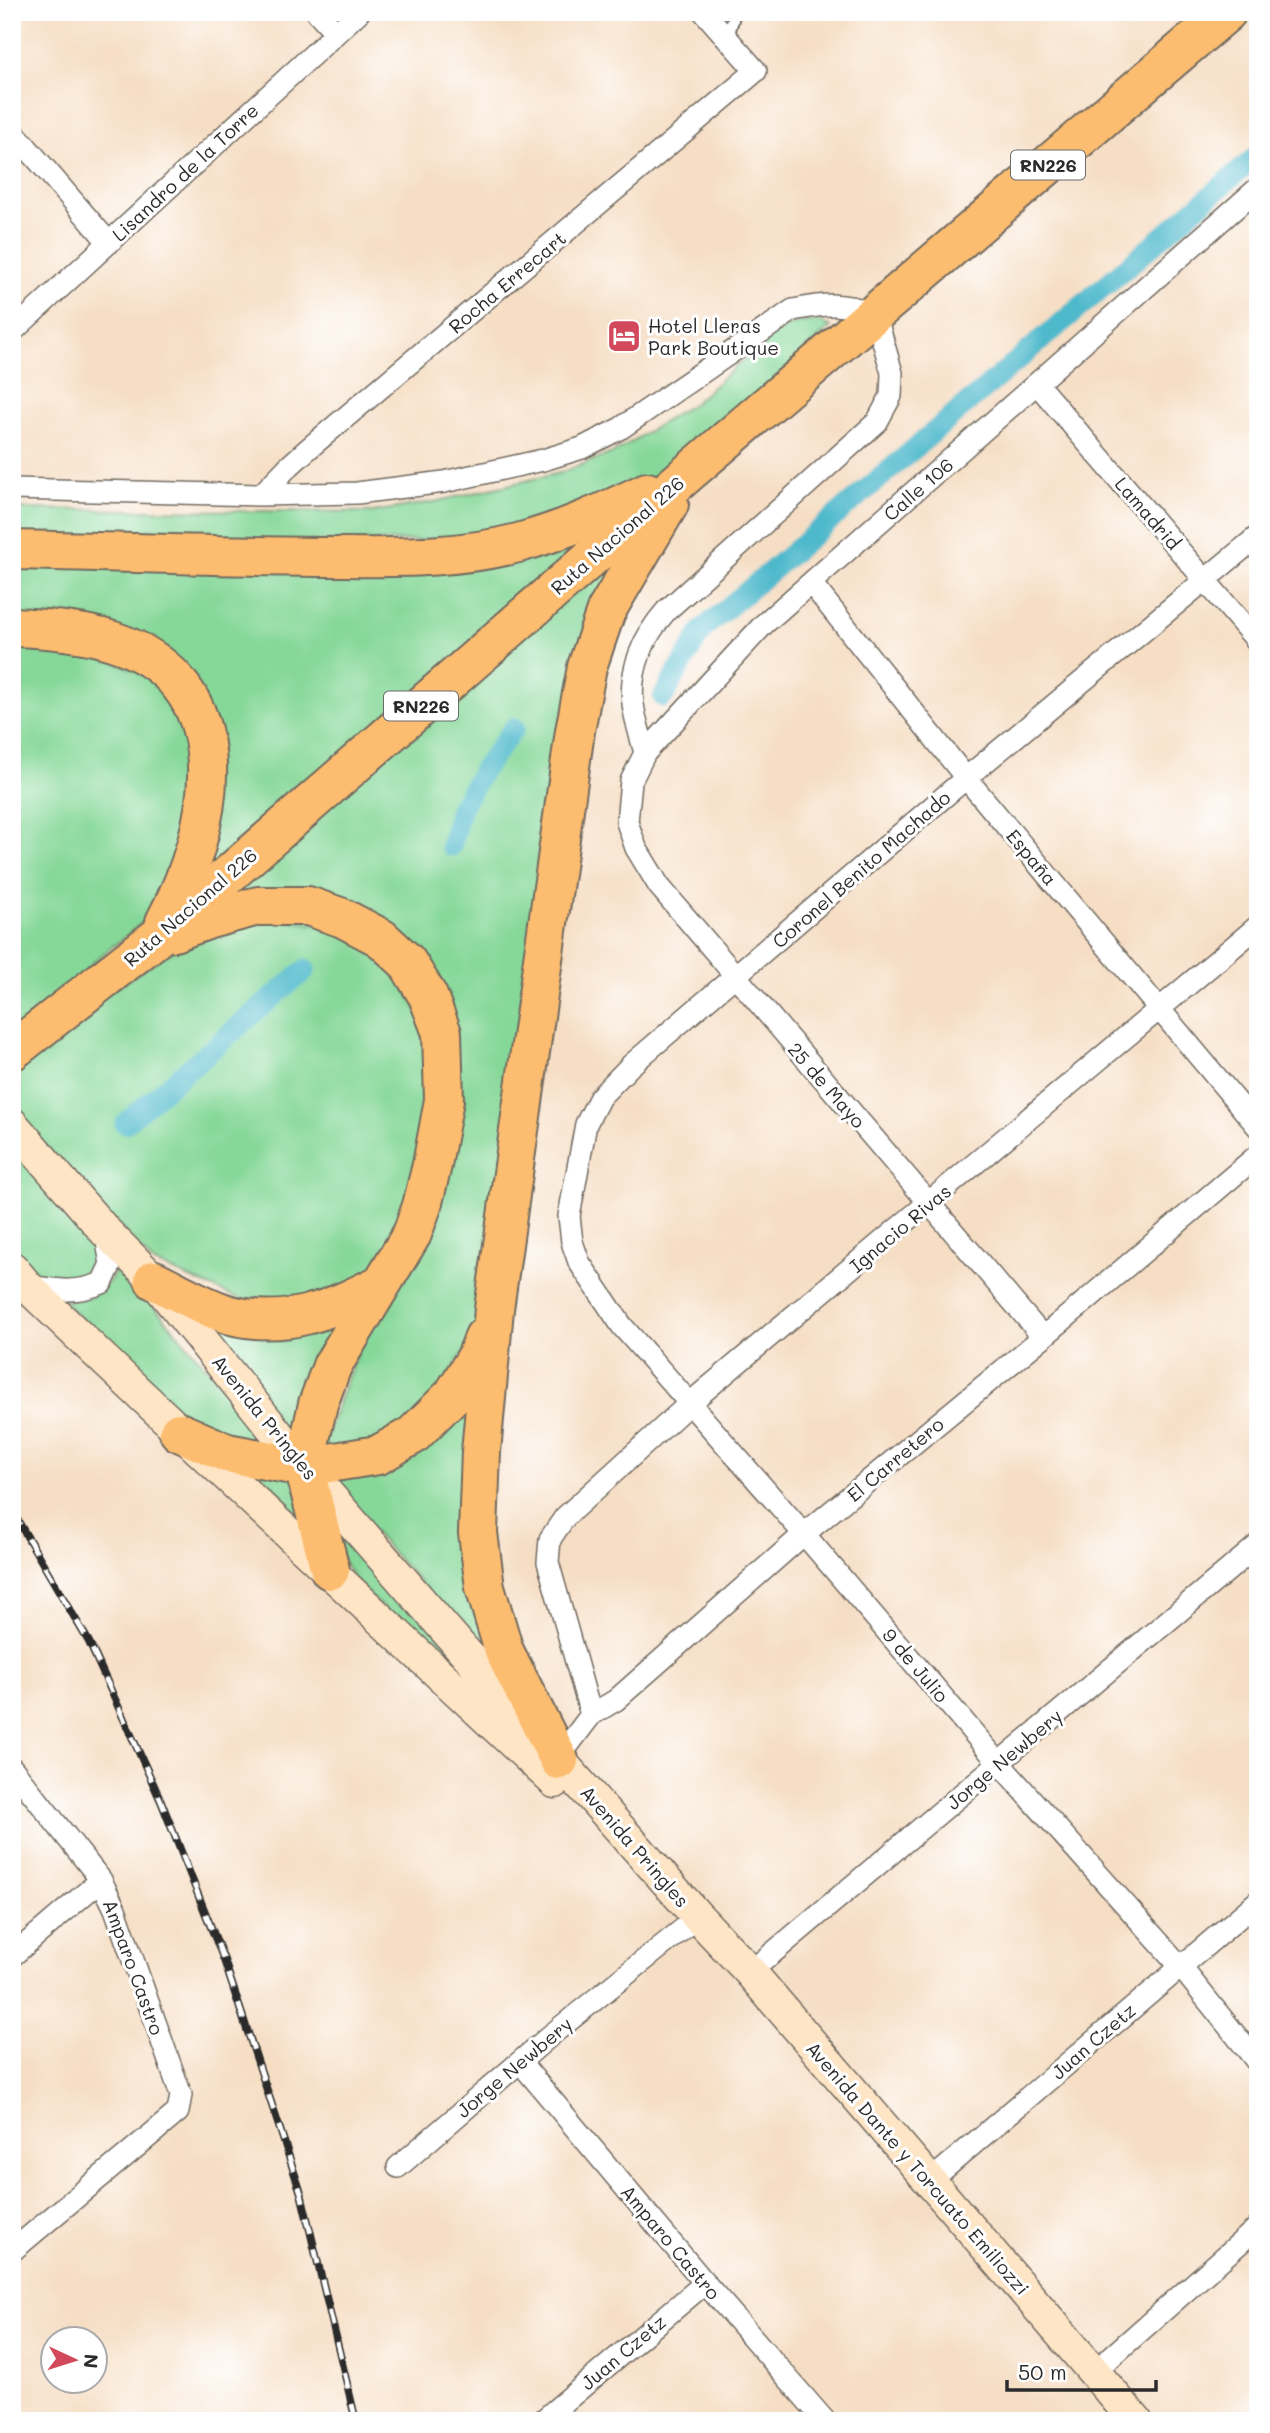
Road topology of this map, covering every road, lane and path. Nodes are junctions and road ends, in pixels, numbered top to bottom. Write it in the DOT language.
graph roads {
  1 [pos="317,12"];
  2 [pos="359,12"];
  3 [pos="704,12"];
  4 [pos="735,12"];
  5 [pos="1224,14"];
  6 [pos="336,33"];
  7 [pos="728,38"];
  8 [pos="12,130"];
  9 [pos="1258,188"];
  10 [pos="109,243"];
  11 [pos="875,313"];
  12 [pos="12,332"];
  13 [pos="1037,384"];
  14 [pos="687,474"];
  15 [pos="12,489"];
  16 [pos="261,495"];
  17 [pos="1258,536"];
  18 [pos="12,550"];
  19 [pos="1206,580"];
  20 [pos="811,583"];
  21 [pos="12,627"];
  22 [pos="1258,642"];
  23 [pos="645,753"];
  24 [pos="966,778"];
  25 [pos="627,822"];
  26 [pos="1258,926"];
  27 [pos="156,939"];
  28 [pos="735,977"];
  29 [pos="1160,1008"];
  30 [pos="12,1051"];
  31 [pos="12,1124"];
  32 [pos="1258,1127"];
  33 [pos="1258,1155"];
  34 [pos="929,1204"];
  35 [pos="105,1231"];
  36 [pos="579,1262"];
  37 [pos="17,1278"];
  38 [pos="154,1280"];
  39 [pos="381,1284"];
  40 [pos="494,1309"];
  41 [pos="1043,1337"];
  42 [pos="690,1404"];
  43 [pos="179,1432"];
  44 [pos="304,1467"];
  45 [pos="804,1534"];
  46 [pos="1258,1545"];
  47 [pos="330,1570"];
  48 [pos="591,1715"];
  49 [pos="999,1763"];
  50 [pos="552,1766"];
  51 [pos="12,1768"];
  52 [pos="101,1880"];
  53 [pos="1258,1901"];
  54 [pos="698,1917"];
  55 [pos="12,1955"];
  56 [pos="1180,1966"];
  57 [pos="750,1972"];
  58 [pos="520,2062"];
  59 [pos="1258,2063"];
  60 [pos="398,2167"];
  61 [pos="930,2182"];
  62 [pos="1258,2227"];
  63 [pos="12,2251"];
  64 [pos="705,2283"];
  65 [pos="1094,2372"];
  66 [pos="542,2421"];
  67 [pos="825,2421"];
  68 [pos="1136,2421"];
  1 -- 6 [label="street"];
  2 -- 6 [label="street, Lisandro de la Torre"];
  3 -- 7 [label="street"];
  4 -- 7 [label="lane"];
  5 -- 11 [label="highway, Ruta Nacional 226 / RN226"];
  6 -- 10 [label="street, Lisandro de la Torre"];
  7 -- 16 [label="street, Rocha Errecart"];
  8 -- 10 [label="street"];
  9 -- 13 [label="street, Calle 106"];
  10 -- 12 [label="street, Lisandro de la Torre"];
  11 -- 14 [label="highway, Ruta Nacional 226 / RN226"];
  11 -- 16 [label="street"];
  11 -- 23 [label="street"];
  13 -- 19 [label="street, Lamadrid"];
  13 -- 20 [label="street, Calle 106"];
  14 -- 18 [label="highway"];
  14 -- 27 [label="highway, Ruta Nacional 226 / RN226"];
  14 -- 40 [label="highway"];
  15 -- 16 [label="street"];
  17 -- 19 [label="street, Coronel Benito Machado"];
  19 -- 22 [label="street, Lamadrid"];
  19 -- 24 [label="street, Coronel Benito Machado"];
  20 -- 23 [label="street, Calle 106"];
  20 -- 24 [label="street, España"];
  21 -- 27 [label="highway"];
  23 -- 25 [label="street, Calle 106"];
  24 -- 28 [label="street, Coronel Benito Machado"];
  24 -- 29 [label="street, España"];
  25 -- 28 [label="street, 25 de Mayo"];
  26 -- 29 [label="street, Ignacio Rivas"];
  27 -- 30 [label="highway, Ruta Nacional 226 / RN226"];
  27 -- 39 [label="highway"];
  28 -- 34 [label="street, 25 de Mayo"];
  28 -- 36 [label="street, Coronel Benito Machado"];
  29 -- 32 [label="street, España"];
  29 -- 34 [label="street, Ignacio Rivas"];
  31 -- 35 [label="main road, Avenida Pringles"];
  33 -- 41 [label="street, El Carretero"];
  34 -- 41 [label="street, 25 de Mayo"];
  34 -- 42 [label="street, Ignacio Rivas"];
  35 -- 37 [label="street"];
  35 -- 38 [label="main road, Avenida Pringles"];
  36 -- 42 [label="street, 9 de Julio"];
  37 -- 43 [label="main road, Avenida Pringles"];
  38 -- 39 [label="highway"];
  38 -- 44 [label="main road, Avenida Pringles"];
  39 -- 44 [label="highway"];
  40 -- 44 [label="highway"];
  40 -- 50 [label="highway"];
  41 -- 45 [label="street, El Carretero"];
  42 -- 45 [label="street, 9 de Julio"];
  42 -- 48 [label="street, Ignacio Rivas"];
  43 -- 44 [label="highway"];
  43 -- 47 [label="main road, Avenida Pringles"];
  44 -- 47 [label="highway"];
  44 -- 50 [label="main road, Avenida Pringles"];
  45 -- 48 [label="street, El Carretero"];
  45 -- 49 [label="street, 9 de Julio"];
  46 -- 49 [label="street, Jorge Newbery"];
  47 -- 50 [label="main road, Avenida Pringles"];
  48 -- 50 [label="street, El Carretero"];
  49 -- 56 [label="street, 9 de Julio"];
  49 -- 57 [label="street, Jorge Newbery"];
  50 -- 54 [label="main road, Avenida Pringles"];
  51 -- 52 [label="street, Amparo Castro"];
  52 -- 55 [label="street"];
  52 -- 63 [label="street, Amparo Castro"];
  53 -- 56 [label="street, Juan Czetz"];
  54 -- 57 [label="main road, Avenida Dante y Torcuato Emiliozzi"];
  54 -- 58 [label="street, Jorge Newbery"];
  56 -- 59 [label="street, 9 de Julio"];
  56 -- 61 [label="street, Juan Czetz"];
  57 -- 61 [label="main road, Avenida Dante y Torcuato Emiliozzi"];
  58 -- 60 [label="street, Jorge Newbery"];
  58 -- 64 [label="street, Amparo Castro"];
  61 -- 65 [label="main road, Avenida Dante y Torcuato Emiliozzi"];
  62 -- 65 [label="street"];
  64 -- 66 [label="street, Juan Czetz"];
  64 -- 67 [label="street, Amparo Castro"];
  65 -- 68 [label="main road, Avenida Dante y Torcuato Emiliozzi"];
}
